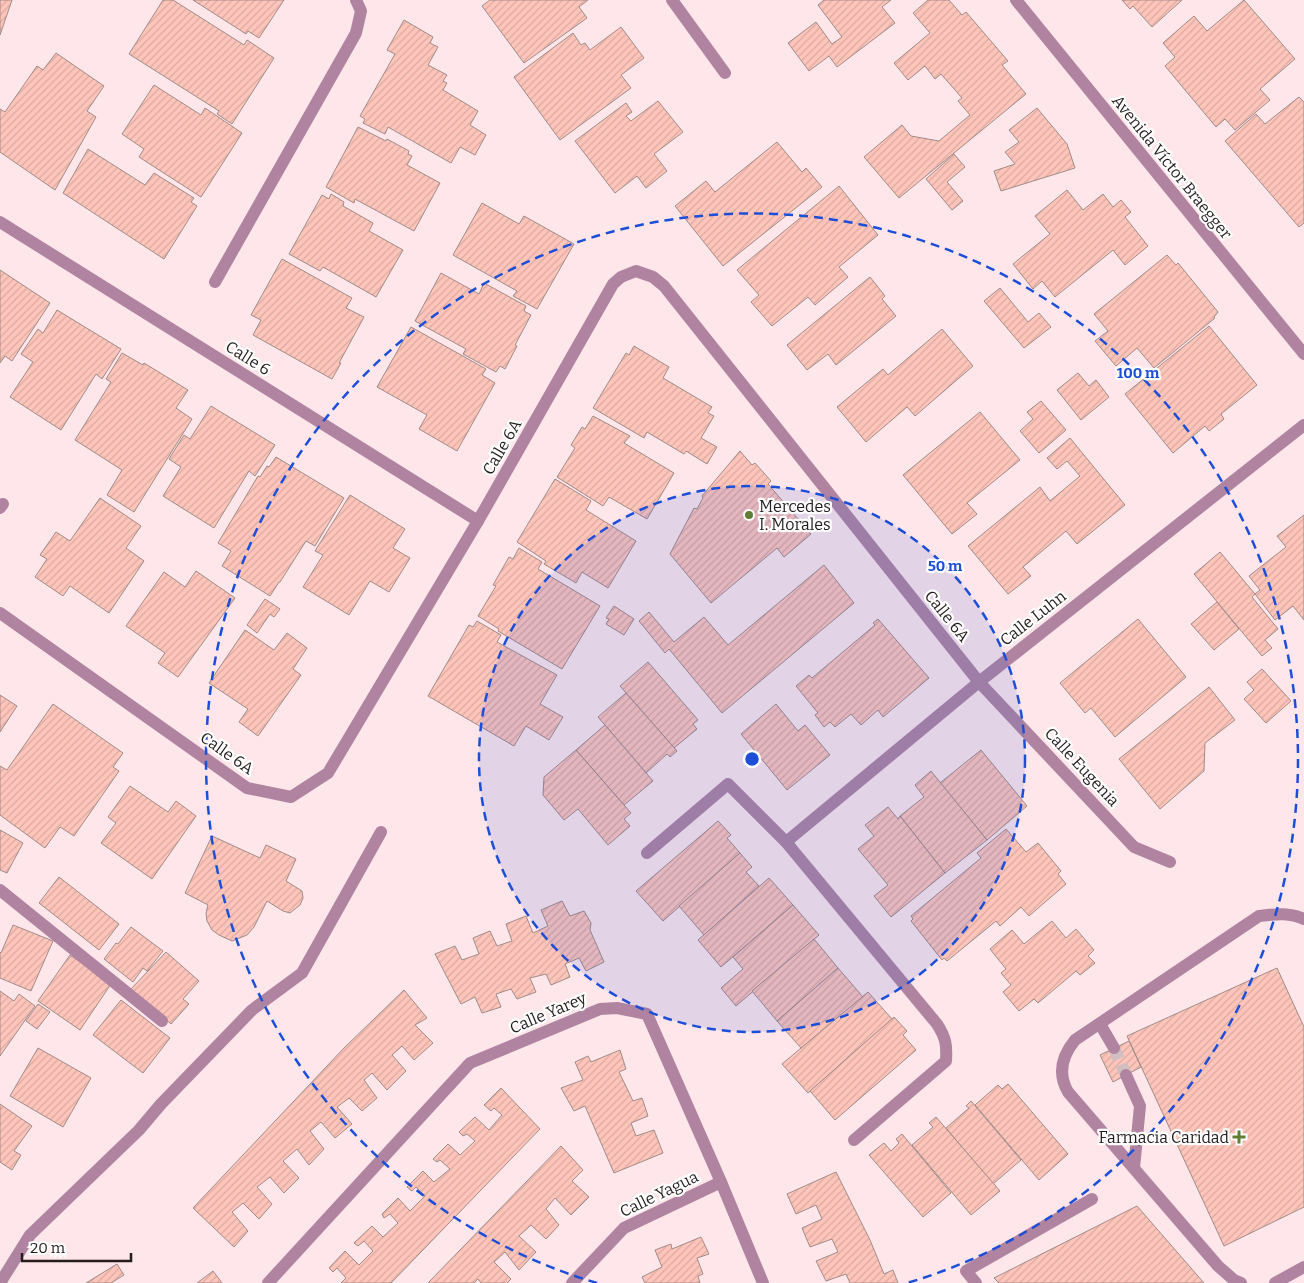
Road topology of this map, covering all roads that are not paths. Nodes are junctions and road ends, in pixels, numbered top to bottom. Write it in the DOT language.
graph roads {
  1 [pos="356,0"];
  2 [pos="672,0"];
  3 [pos="1016,0"];
  4 [pos="725,73"];
  5 [pos="0,222"];
  6 [pos="215,282"];
  7 [pos="1304,354"];
  8 [pos="1304,425"];
  9 [pos="478,521"];
  10 [pos="0,613"];
  11 [pos="978,682"];
  12 [pos="381,832"];
  13 [pos="786,842"];
  14 [pos="646,853"];
  15 [pos="1170,862"];
  16 [pos="0,890"];
  17 [pos="1304,919"];
  18 [pos="162,1021"];
  19 [pos="1100,1024"];
  20 [pos="1114,1048"];
  21 [pos="1126,1075"];
  22 [pos="854,1140"];
  23 [pos="1134,1168"];
  24 [pos="721,1182"];
  25 [pos="1092,1199"];
  26 [pos="1304,1267"];
  27 [pos="268,1282"];
  28 [pos="0,1283"];
  29 [pos="572,1283"];
  30 [pos="763,1283"];
  31 [pos="976,1283"];
  32 [pos="1241,1283"];
  33 [pos="1274,1283"];
  1 -- 6 [label="street"];
  2 -- 4 [label="street"];
  3 -- 7 [label="street, Avenida Víctor Braegger"];
  5 -- 9 [label="street, Calle 6"];
  8 -- 11 [label="street, Calle Luhn"];
  9 -- 10 [label="street, Calle 6A"];
  9 -- 11 [label="street, Calle 6A"];
  11 -- 13 [label="street, Calle Luhn"];
  11 -- 15 [label="street, Calle Eugenia"];
  12 -- 28 [label="street"];
  13 -- 14 [label="street"];
  13 -- 22 [label="street"];
  16 -- 18 [label="street"];
  17 -- 19 [label="street"];
  19 -- 20 [label="street"];
  19 -- 23 [label="street"];
  21 -- 23 [label="street"];
  23 -- 32 [label="street"];
  24 -- 27 [label="street, Calle Yarey"];
  24 -- 29 [label="street, Calle Yagua"];
  24 -- 30 [label="street, Calle Yarey"];
  25 -- 31 [label="street"];
  26 -- 33 [label="street"];
}
